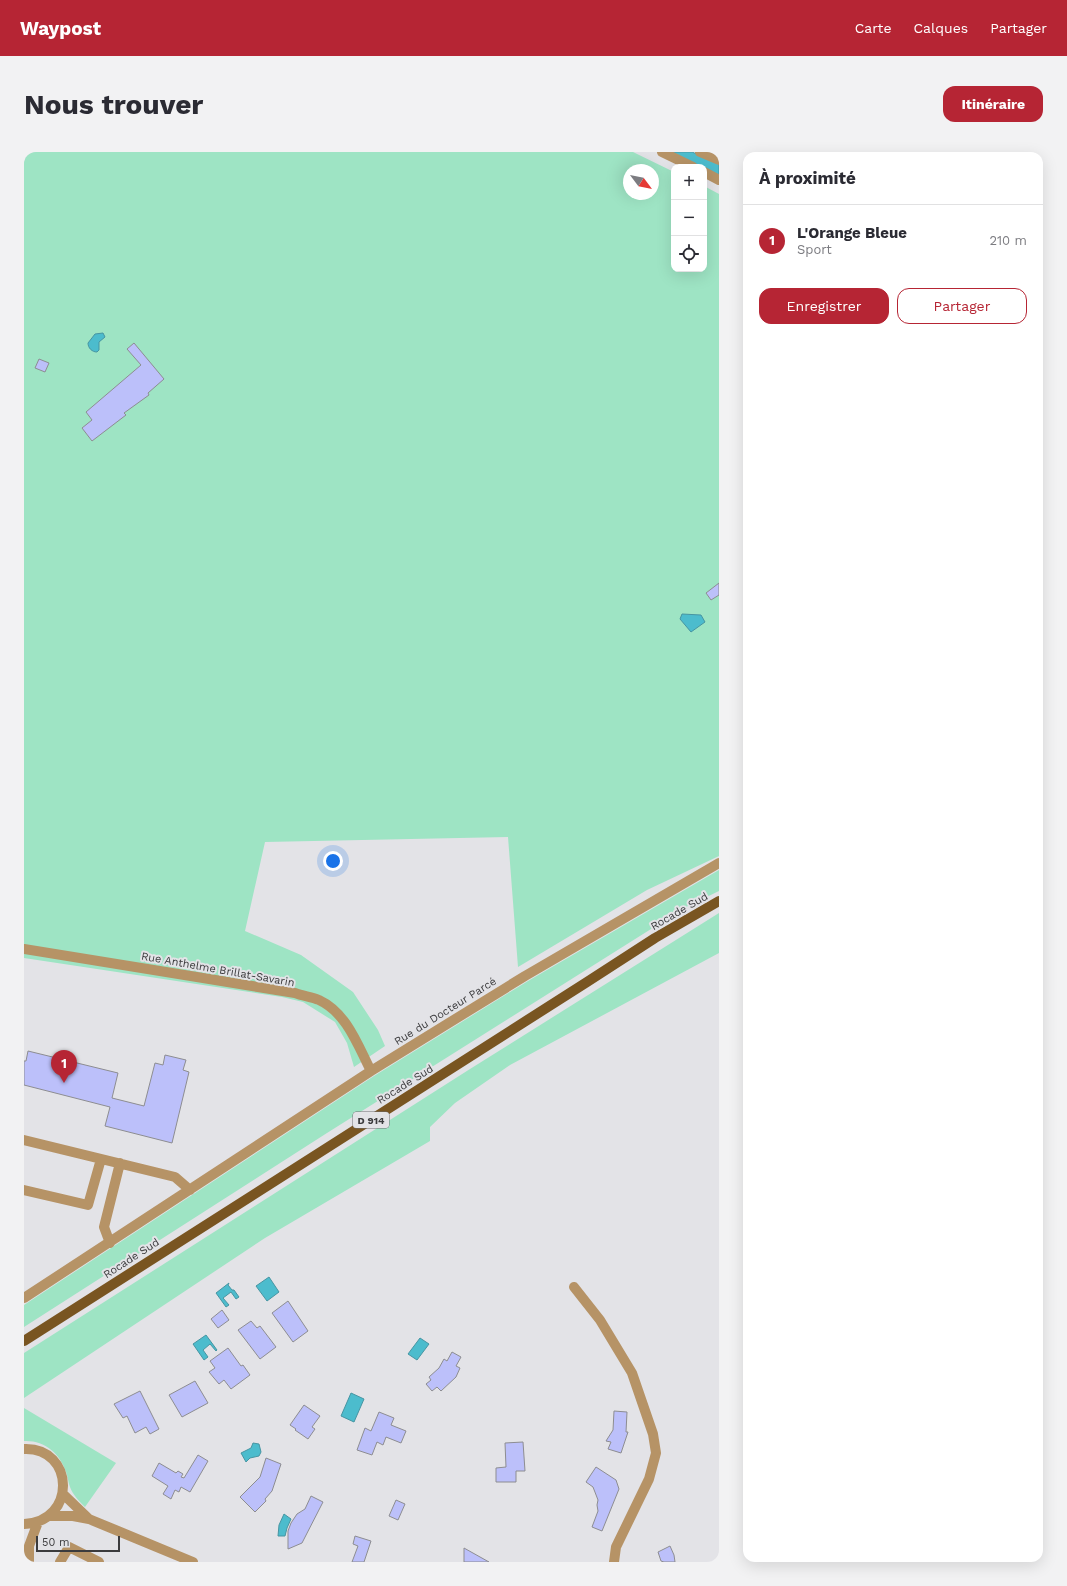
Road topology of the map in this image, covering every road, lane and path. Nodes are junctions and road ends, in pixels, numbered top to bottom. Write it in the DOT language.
graph roads {
  1 [pos="662,152"];
  2 [pos="700,152"];
  3 [pos="719,160"];
  4 [pos="687,164"];
  5 [pos="707,174"];
  6 [pos="719,180"];
  7 [pos="719,863"];
  8 [pos="719,901"];
  9 [pos="24,948"];
  10 [pos="371,1072"];
  11 [pos="24,1140"];
  12 [pos="101,1159"];
  13 [pos="120,1163"];
  14 [pos="24,1190"];
  15 [pos="190,1190"];
  16 [pos="110,1243"];
  17 [pos="574,1287"];
  18 [pos="24,1298"];
  19 [pos="24,1341"];
  20 [pos="24,1450"];
  21 [pos="63,1494"];
  22 [pos="50,1516"];
  23 [pos="89,1518"];
  24 [pos="38,1522"];
  25 [pos="24,1524"];
  26 [pos="26,1542"];
  27 [pos="29,1562"];
  28 [pos="60,1562"];
  29 [pos="99,1562"];
  30 [pos="193,1562"];
  31 [pos="614,1562"];
  1 -- 4 [label="street"];
  2 -- 3 [label="street"];
  5 -- 6 [label="street"];
  7 -- 10 [label="street, Rue du Docteur Parcé"];
  8 -- 19 [label="main road, Rocade Sud / D 914"];
  9 -- 10 [label="street, Rue Anthelme Brillat-Savarin"];
  10 -- 15 [label="street, Rue du Docteur Parcé"];
  11 -- 12 [label="street"];
  12 -- 13 [label="street"];
  12 -- 14 [label="street"];
  13 -- 15 [label="street"];
  13 -- 16 [label="street"];
  15 -- 16 [label="street, Rue du Docteur Parcé"];
  16 -- 18 [label="street, Rue du Docteur Parcé"];
  17 -- 31 [label="street"];
  20 -- 21 [label="street"];
  21 -- 22 [label="street"];
  21 -- 23 [label="street"];
  22 -- 23 [label="street"];
  22 -- 24 [label="street"];
  23 -- 30 [label="street"];
  24 -- 25 [label="street"];
  24 -- 26 [label="street"];
  26 -- 27 [label="street"];
  28 -- 29 [label="street"];
}
